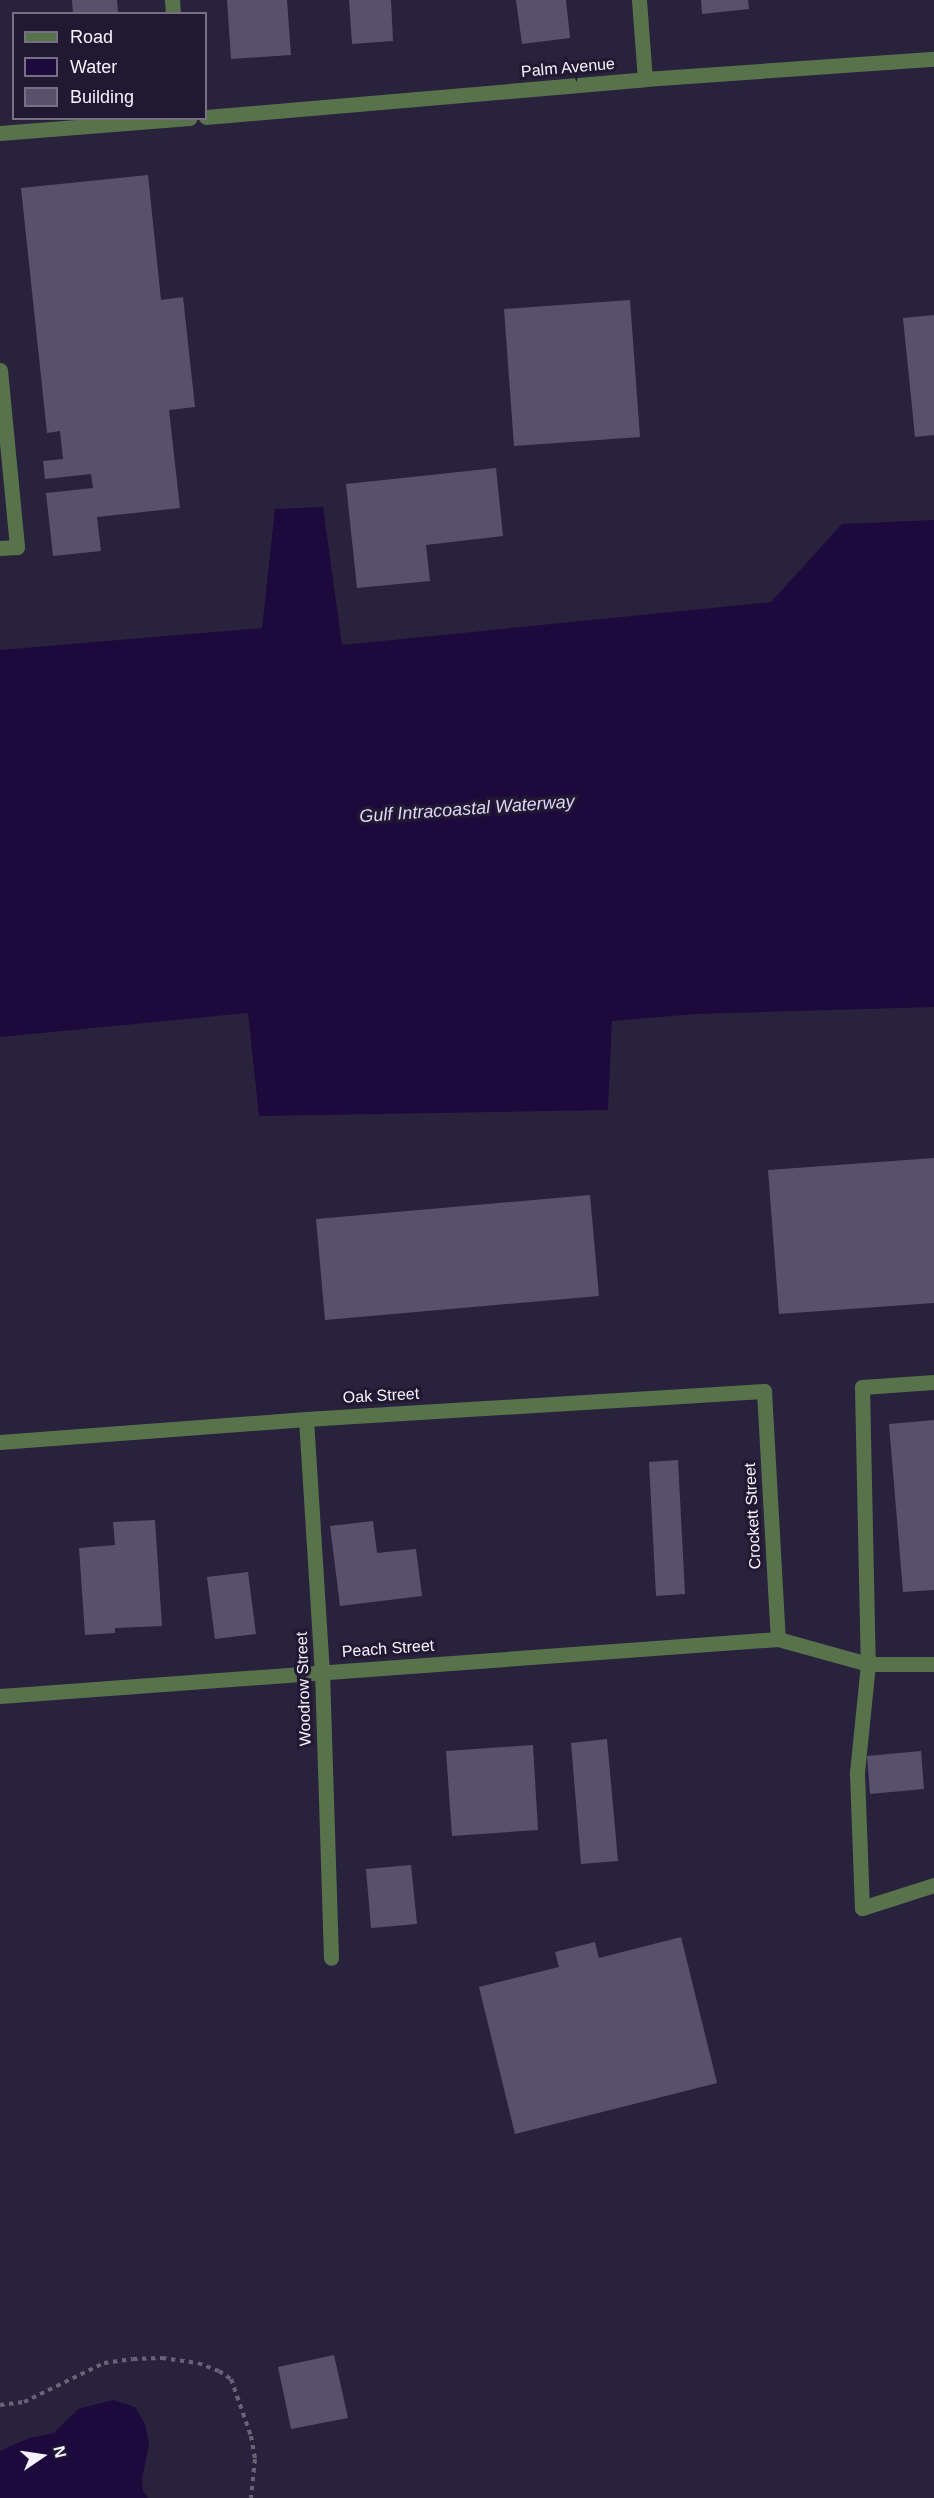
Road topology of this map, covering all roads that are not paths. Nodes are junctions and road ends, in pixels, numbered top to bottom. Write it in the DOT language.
graph roads {
  1 [pos="639,0"];
  2 [pos="934,59"];
  3 [pos="645,79"];
  4 [pos="207,117"];
  5 [pos="168,120"];
  6 [pos="0,133"];
  7 [pos="0,370"];
  8 [pos="0,548"];
  9 [pos="934,1382"];
  10 [pos="764,1391"];
  11 [pos="306,1419"];
  12 [pos="0,1442"];
  13 [pos="778,1639"];
  14 [pos="868,1664"];
  15 [pos="934,1664"];
  16 [pos="322,1672"];
  17 [pos="0,1696"];
  18 [pos="934,1885"];
  19 [pos="331,1958"];
  1 -- 3 [label="street"];
  2 -- 3 [label="street, Palm Avenue"];
  3 -- 4 [label="street, Palm Avenue"];
  5 -- 6 [label="street"];
  7 -- 8 [label="street"];
  9 -- 14 [label="street"];
  10 -- 11 [label="street, Oak Street"];
  10 -- 13 [label="street, Crockett Street"];
  11 -- 12 [label="street, Oak Street"];
  11 -- 16 [label="street, Woodrow Street"];
  13 -- 14 [label="street, Peach Street"];
  13 -- 16 [label="street, Peach Street"];
  14 -- 15 [label="street, Peach Street"];
  14 -- 18 [label="street"];
  16 -- 17 [label="street, Peach Street"];
  16 -- 19 [label="street, Woodrow Street"];
}
